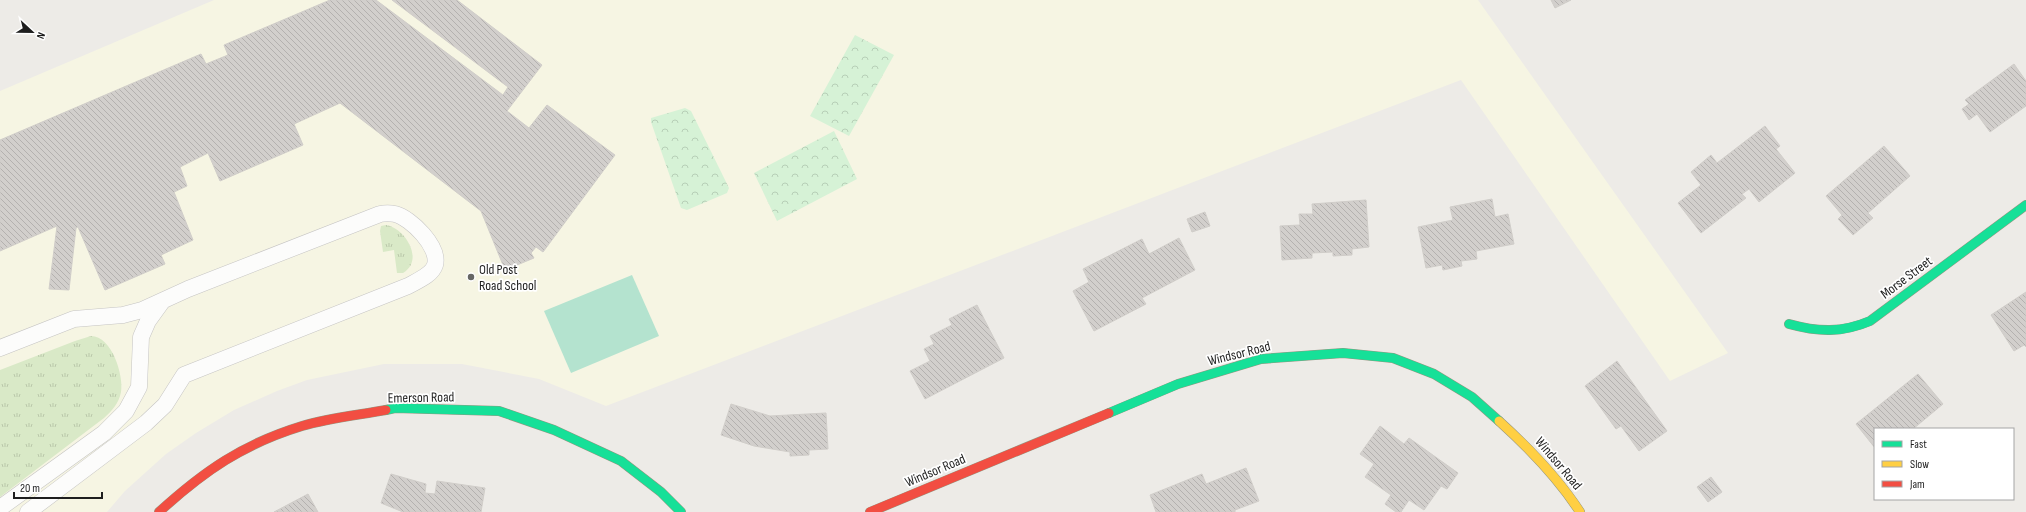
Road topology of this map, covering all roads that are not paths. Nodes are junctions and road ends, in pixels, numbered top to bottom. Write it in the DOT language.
graph roads {
  1 [pos="2026,205"];
  2 [pos="162,302"];
  3 [pos="1789,324"];
  4 [pos="0,348"];
  5 [pos="0,508"];
  6 [pos="28,512"];
  7 [pos="159,512"];
  8 [pos="681,512"];
  9 [pos="870,512"];
  10 [pos="1580,512"];
  1 -- 3 [label="street, Morse Street"];
  2 -- 4 [label="lane"];
  2 -- 5 [label="lane"];
  2 -- 6 [label="lane"];
  7 -- 8 [label="street, Emerson Road"];
  9 -- 10 [label="street, Windsor Road"];
}
